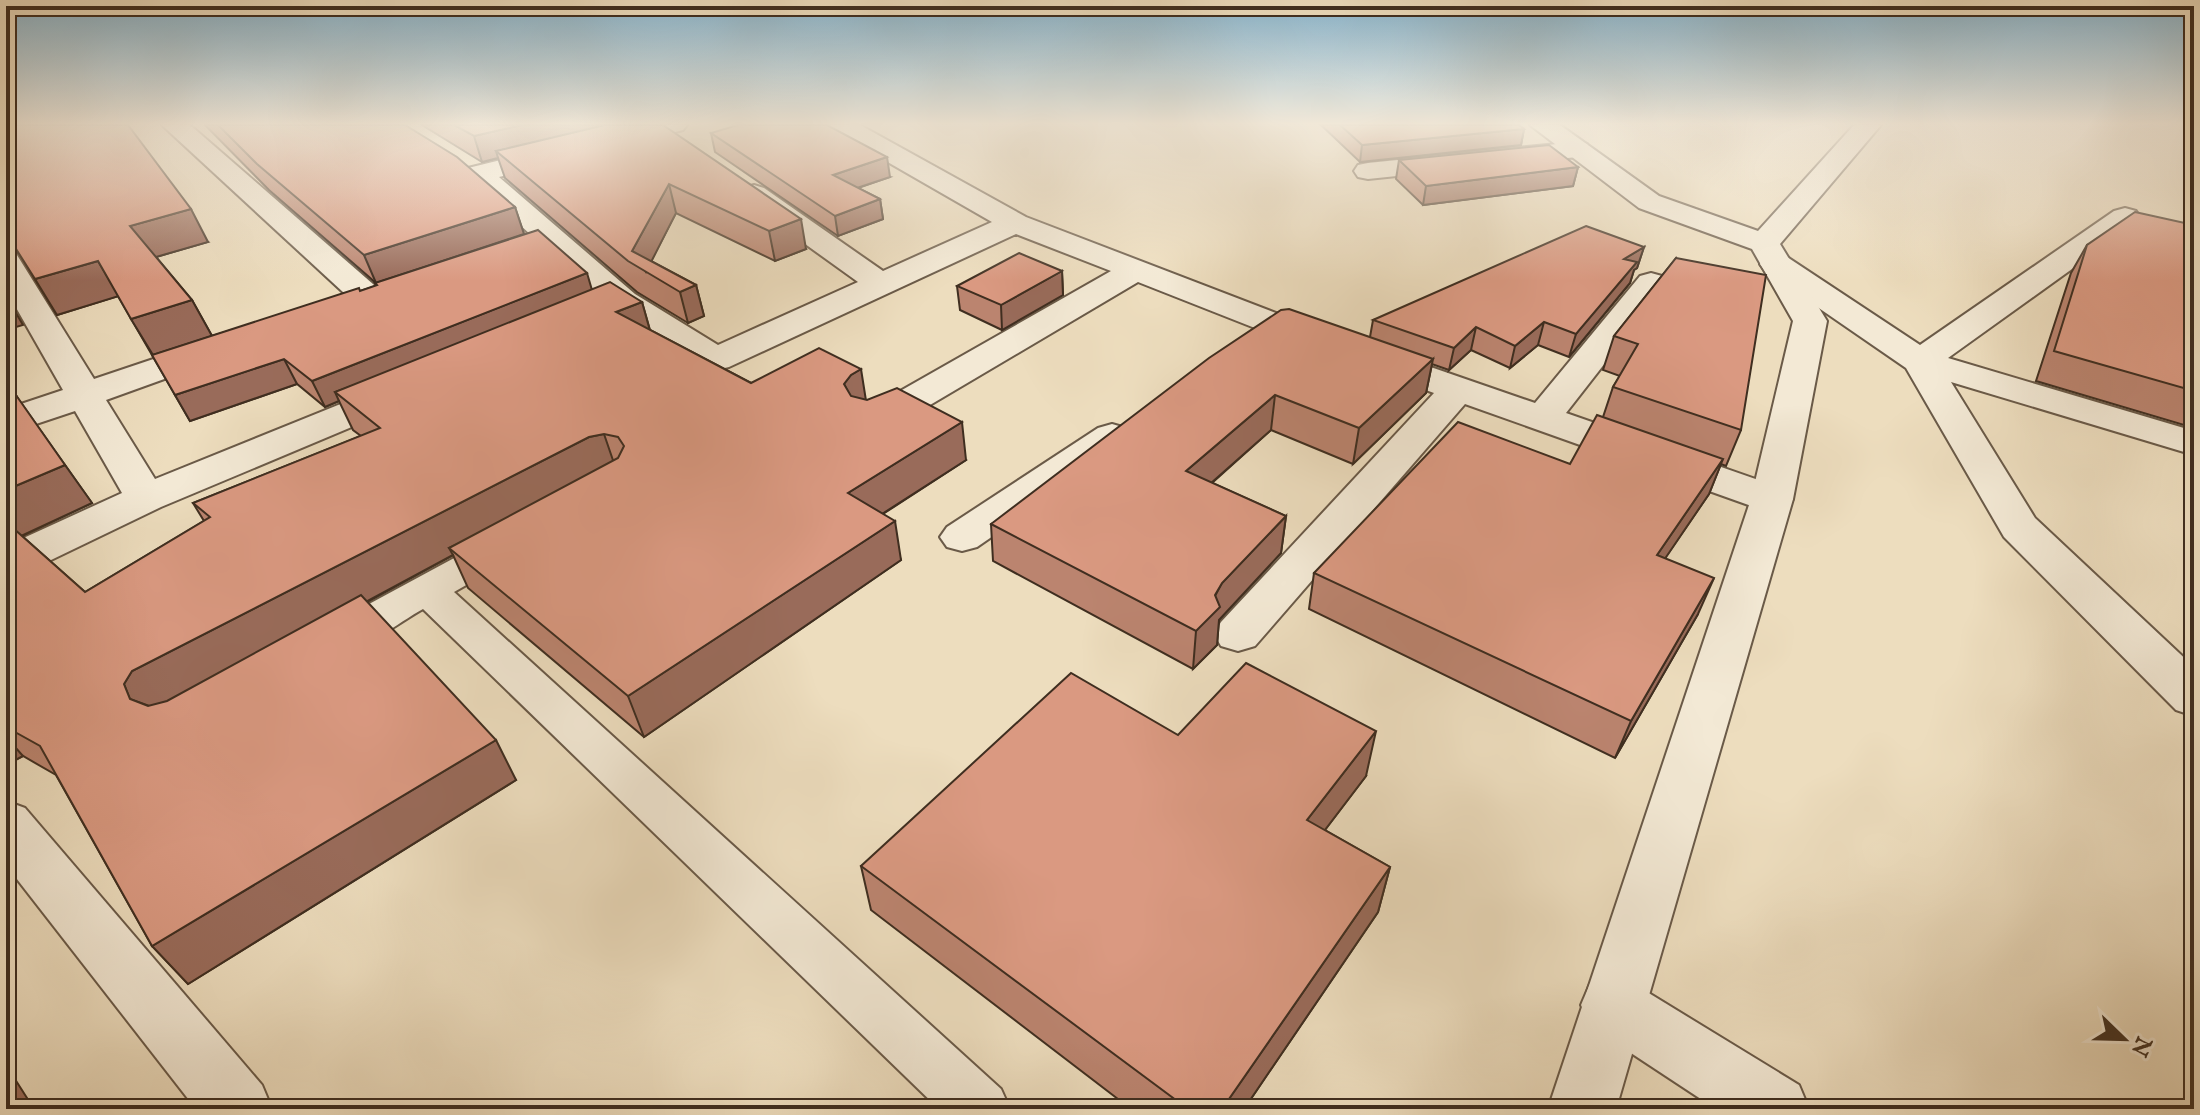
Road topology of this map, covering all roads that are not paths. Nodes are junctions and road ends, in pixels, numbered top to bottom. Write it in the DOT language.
graph roads {
  1 [pos="233,177"];
  2 [pos="482,177"];
  3 [pos="729,177"];
  4 [pos="933,177"];
  5 [pos="1614,177"];
  6 [pos="1828,177"];
  7 [pos="2125,217"];
  8 [pos="1015,223"];
  9 [pos="552,238"];
  10 [pos="510,252"];
  11 [pos="1770,254"];
  12 [pos="6,262"];
  13 [pos="1136,270"];
  14 [pos="1651,283"];
  15 [pos="881,284"];
  16 [pos="369,298"];
  17 [pos="623,301"];
  18 [pos="18,306"];
  19 [pos="582,318"];
  20 [pos="1277,325"];
  21 [pos="249,338"];
  22 [pos="1237,351"];
  23 [pos="1920,361"];
  24 [pos="429,381"];
  25 [pos="1458,389"];
  26 [pos="83,393"];
  27 [pos="1146,413"];
  28 [pos="1542,418"];
  29 [pos="6,422"];
  30 [pos="872,423"];
  31 [pos="2194,443"];
  32 [pos="146,498"];
  33 [pos="1772,499"];
  34 [pos="549,523"];
  35 [pos="962,537"];
  36 [pos="6,564"];
  37 [pos="427,590"];
  38 [pos="1238,634"];
  39 [pos="304,658"];
  40 [pos="2194,697"];
  41 [pos="6,824"];
  42 [pos="1612,1005"];
  43 [pos="238,1109"];
  44 [pos="981,1109"];
  45 [pos="1582,1109"];
  46 [pos="1775,1109"];
  1 -- 16 [label="street"];
  2 -- 9 [label="street"];
  3 -- 15 [label="street"];
  4 -- 8 [label="street"];
  5 -- 11 [label="street"];
  6 -- 11 [label="street"];
  7 -- 23 [label="street"];
  8 -- 13 [label="street"];
  8 -- 15 [label="street"];
  9 -- 10 [label="street"];
  9 -- 17 [label="street"];
  11 -- 23 [label="street"];
  11 -- 33 [label="street"];
  12 -- 18 [label="street"];
  13 -- 20 [label="street"];
  13 -- 30 [label="street"];
  14 -- 28 [label="street"];
  15 -- 17 [label="street"];
  17 -- 19 [label="street"];
  18 -- 26 [label="street"];
  20 -- 22 [label="street"];
  20 -- 25 [label="street"];
  21 -- 26 [label="street"];
  23 -- 31 [label="street"];
  23 -- 40 [label="street"];
  24 -- 32 [label="street"];
  25 -- 28 [label="street"];
  25 -- 38 [label="street"];
  26 -- 29 [label="street"];
  26 -- 32 [label="street"];
  27 -- 35 [label="street"];
  28 -- 33 [label="street"];
  32 -- 36 [label="street"];
  33 -- 42 [label="street"];
  34 -- 37 [label="lane"];
  37 -- 39 [label="lane"];
  37 -- 44 [label="lane"];
  41 -- 43 [label="street"];
  42 -- 45 [label="street"];
  42 -- 46 [label="street"];
}
